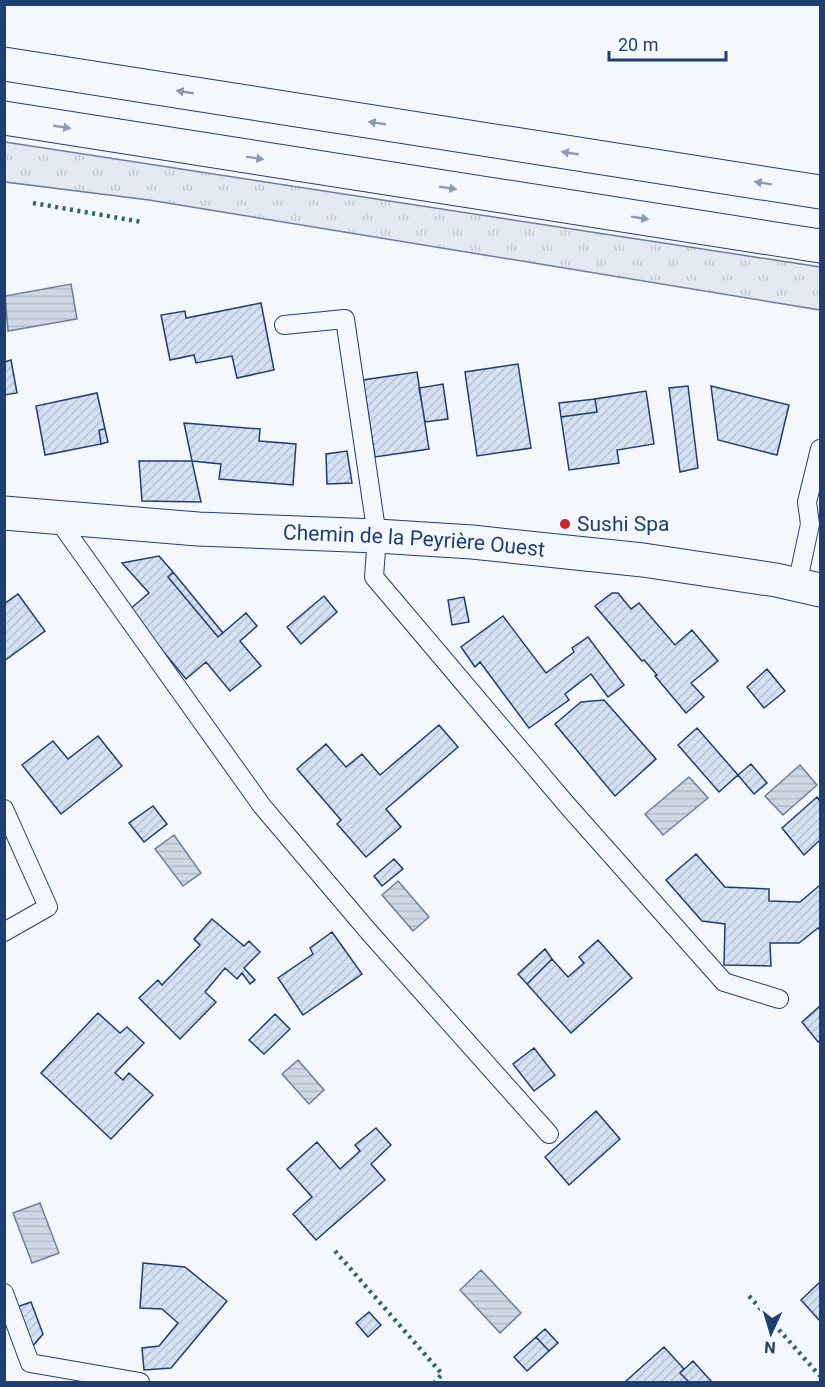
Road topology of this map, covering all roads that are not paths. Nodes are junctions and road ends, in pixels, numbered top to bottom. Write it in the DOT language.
graph roads {
  1 [pos="4,64"];
  2 [pos="4,118"];
  3 [pos="820,192"];
  4 [pos="820,246"];
  5 [pos="284,325"];
  6 [pos="820,448"];
  7 [pos="4,513"];
  8 [pos="56,517"];
  9 [pos="376,536"];
  10 [pos="809,587"];
  11 [pos="4,809"];
  12 [pos="4,932"];
  13 [pos="779,999"];
  14 [pos="549,1134"];
  15 [pos="4,1293"];
  16 [pos="140,1383"];
  3 -- 1 [label="main road, one-way"];
  2 -- 4 [label="main road, one-way"];
  5 -- 9 [label="lane"];
  6 -- 10 [label="lane"];
  7 -- 8 [label="main road, Chemin de la Peyrière Ouest"];
  8 -- 9 [label="main road, Chemin de la Peyrière Ouest"];
  8 -- 14 [label="lane"];
  9 -- 10 [label="main road, Chemin de la Peyrière Ouest"];
  9 -- 13 [label="lane"];
  11 -- 12 [label="lane"];
  15 -- 16 [label="lane"];
}
